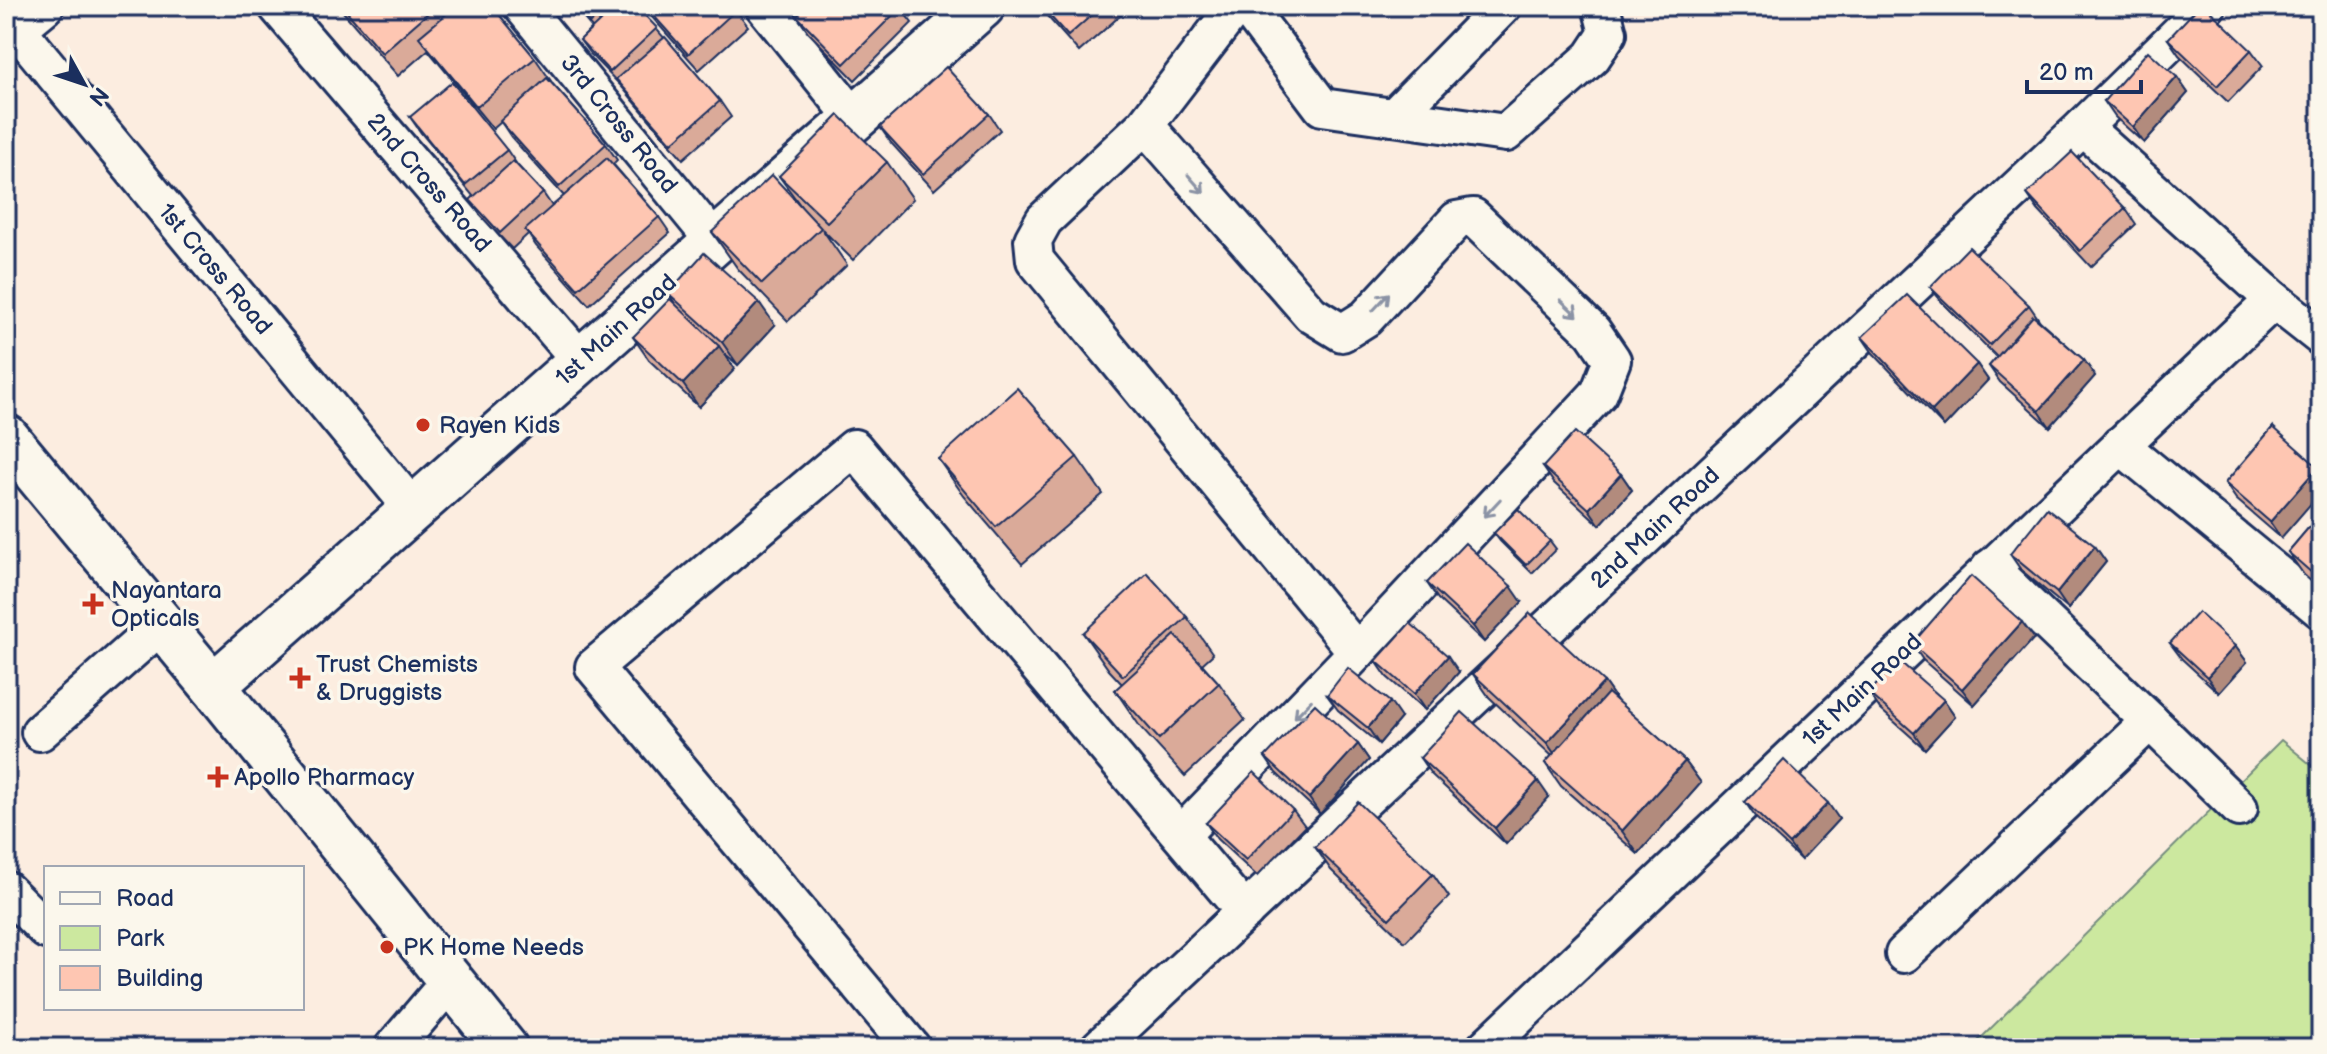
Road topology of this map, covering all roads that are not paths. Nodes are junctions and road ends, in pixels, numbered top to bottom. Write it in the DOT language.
graph roads {
  1 [pos="45,6"];
  2 [pos="277,6"];
  3 [pos="522,6"];
  4 [pos="764,6"];
  5 [pos="982,6"];
  6 [pos="1236,6"];
  7 [pos="1246,6"];
  8 [pos="1503,6"];
  9 [pos="1601,6"];
  10 [pos="2207,6"];
  11 [pos="11,34"];
  12 [pos="1394,117"];
  13 [pos="855,119"];
  14 [pos="1145,125"];
  15 [pos="2083,127"];
  16 [pos="715,242"];
  17 [pos="2274,300"];
  18 [pos="2321,337"];
  19 [pos="581,361"];
  20 [pos="6,437"];
  21 [pos="2120,445"];
  22 [pos="413,509"];
  23 [pos="1990,568"];
  24 [pos="2321,610"];
  25 [pos="162,624"];
  26 [pos="1357,652"];
  27 [pos="213,686"];
  28 [pos="2150,721"];
  29 [pos="40,732"];
  30 [pos="2239,808"];
  31 [pos="1181,835"];
  32 [pos="6,890"];
  33 [pos="1245,912"];
  34 [pos="44,928"];
  35 [pos="1904,954"];
  36 [pos="451,980"];
  37 [pos="393,1048"];
  38 [pos="505,1048"];
  39 [pos="912,1048"];
  40 [pos="1099,1048"];
  41 [pos="1485,1048"];
  1 -- 11 [label="street"];
  2 -- 19 [label="street, 2nd Cross Road"];
  3 -- 16 [label="street, 3rd Cross Road"];
  4 -- 13 [label="street"];
  5 -- 13 [label="street, 1st Main Road"];
  6 -- 14 [label="street"];
  7 -- 12 [label="street"];
  8 -- 12 [label="street"];
  9 -- 12 [label="street"];
  10 -- 15 [label="street, 2nd Main Road"];
  11 -- 22 [label="street, 1st Cross Road"];
  13 -- 16 [label="street, 1st Main Road"];
  14 -- 26 [label="street"];
  14 -- 26 [label="street, one-way"];
  15 -- 17 [label="street"];
  15 -- 33 [label="street, 2nd Main Road"];
  16 -- 19 [label="street, 1st Main Road"];
  17 -- 18 [label="street"];
  17 -- 21 [label="street, 1st Main Road"];
  19 -- 22 [label="street, 1st Main Road"];
  20 -- 25 [label="street"];
  21 -- 23 [label="street, 1st Main Road"];
  21 -- 24 [label="street"];
  22 -- 27 [label="street, 1st Main Road"];
  23 -- 28 [label="street"];
  23 -- 41 [label="street, 1st Main Road"];
  25 -- 27 [label="street"];
  25 -- 29 [label="street"];
  26 -- 31 [label="street, one-way"];
  27 -- 36 [label="street"];
  28 -- 30 [label="street"];
  28 -- 35 [label="street"];
  31 -- 33 [label="street"];
  31 -- 39 [label="street"];
  32 -- 34 [label="street"];
  33 -- 40 [label="street, 2nd Main Road"];
  36 -- 37 [label="street"];
  36 -- 38 [label="street"];
}
